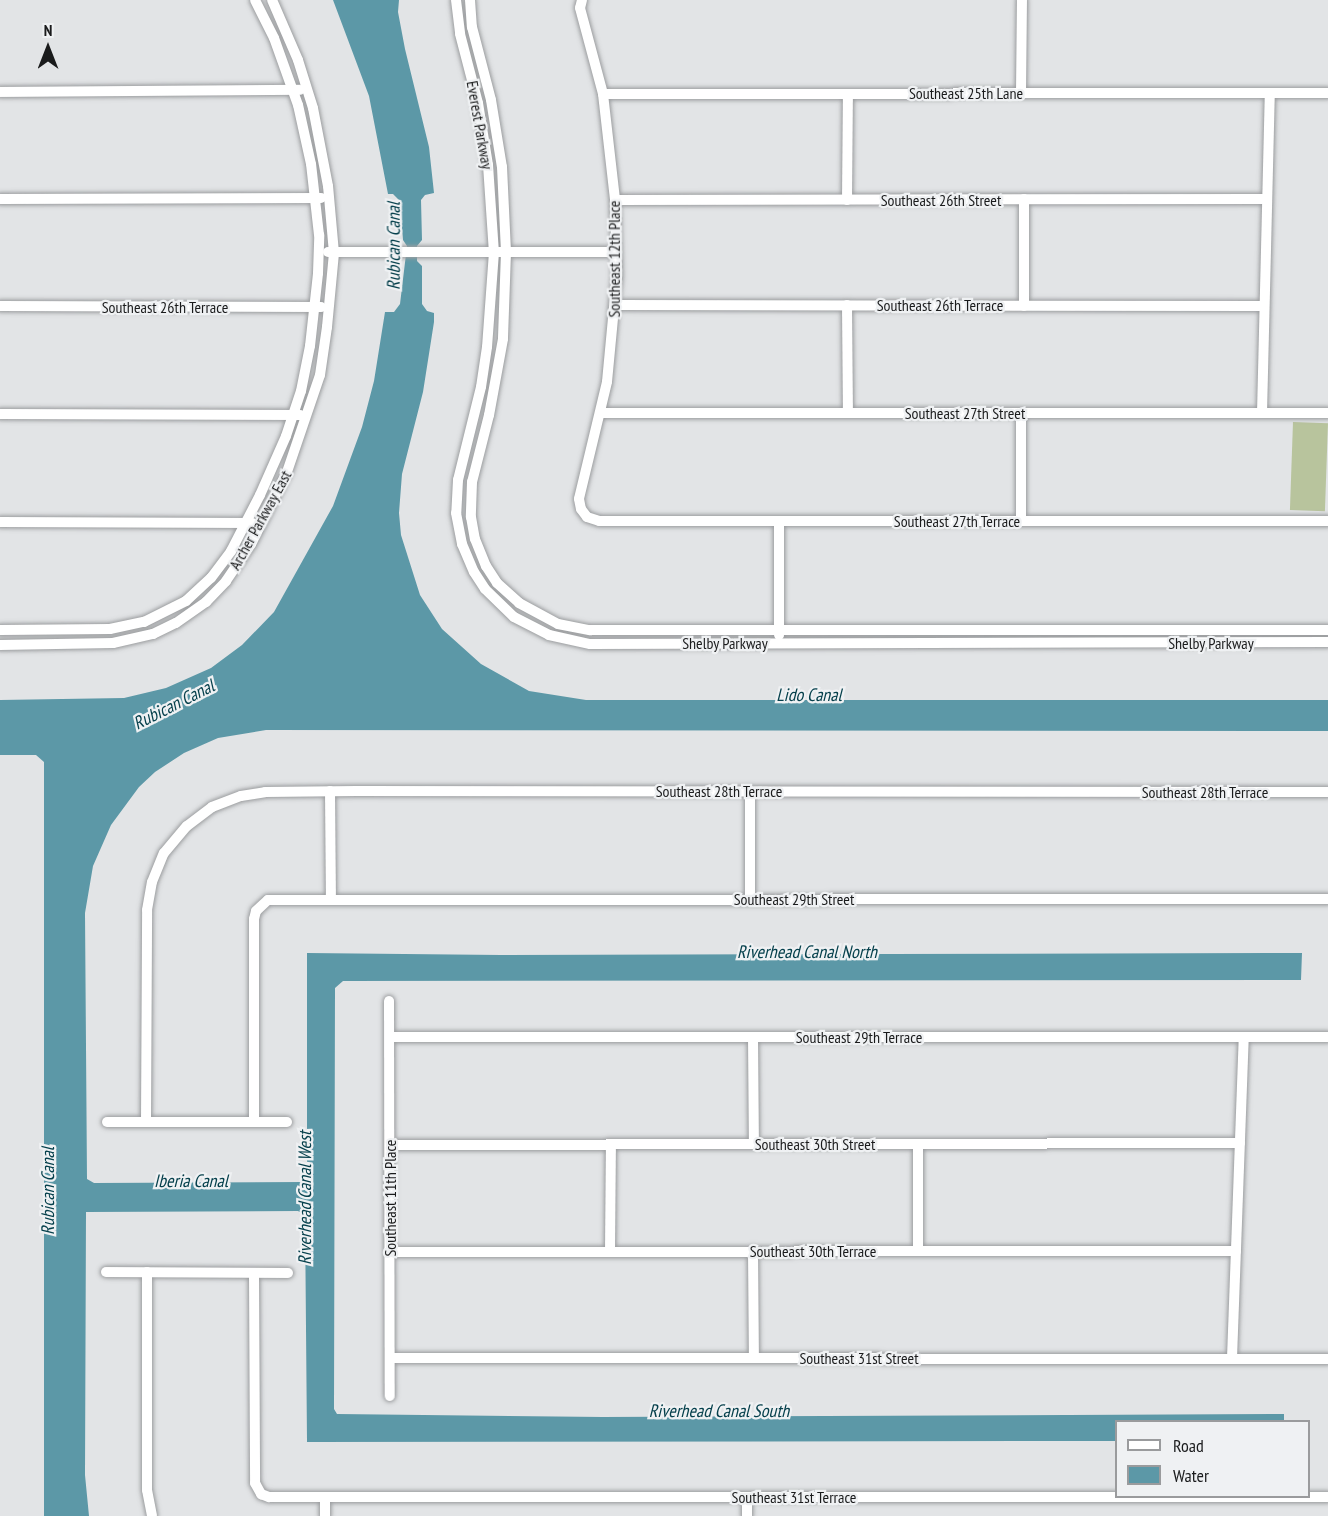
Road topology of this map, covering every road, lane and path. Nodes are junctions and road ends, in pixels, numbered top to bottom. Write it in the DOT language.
graph roads {
  1 [pos="255,0"];
  2 [pos="272,0"];
  3 [pos="456,0"];
  4 [pos="470,0"];
  5 [pos="582,0"];
  6 [pos="1022,0"];
  7 [pos="478,48"];
  8 [pos="464,51"];
  9 [pos="307,89"];
  10 [pos="293,91"];
  11 [pos="0,92"];
  12 [pos="1021,93"];
  13 [pos="1270,93"];
  14 [pos="1328,93"];
  15 [pos="603,94"];
  16 [pos="848,94"];
  17 [pos="329,197"];
  18 [pos="315,198"];
  19 [pos="0,199"];
  20 [pos="1024,199"];
  21 [pos="1267,199"];
  22 [pos="615,200"];
  23 [pos="847,200"];
  24 [pos="320,250"];
  25 [pos="494,252"];
  26 [pos="506,252"];
  27 [pos="616,252"];
  28 [pos="334,253"];
  29 [pos="616,305"];
  30 [pos="847,305"];
  31 [pos="0,306"];
  32 [pos="316,306"];
  33 [pos="1024,306"];
  34 [pos="1264,306"];
  35 [pos="329,308"];
  36 [pos="602,413"];
  37 [pos="848,413"];
  38 [pos="1021,413"];
  39 [pos="1262,413"];
  40 [pos="1328,413"];
  41 [pos="0,414"];
  42 [pos="294,414"];
  43 [pos="308,417"];
  44 [pos="587,517"];
  45 [pos="779,521"];
  46 [pos="1021,521"];
  47 [pos="1328,521"];
  48 [pos="0,522"];
  49 [pos="247,522"];
  50 [pos="261,525"];
  51 [pos="0,630"];
  52 [pos="590,630"];
  53 [pos="779,630"];
  54 [pos="1328,630"];
  55 [pos="1328,642"];
  56 [pos="779,643"];
  57 [pos="590,644"];
  58 [pos="0,645"];
  59 [pos="330,791"];
  60 [pos="750,791"];
  61 [pos="1328,792"];
  62 [pos="331,899"];
  63 [pos="750,899"];
  64 [pos="1328,899"];
  65 [pos="389,1001"];
  66 [pos="390,1037"];
  67 [pos="753,1037"];
  68 [pos="1328,1037"];
  69 [pos="1244,1038"];
  70 [pos="107,1122"];
  71 [pos="146,1122"];
  72 [pos="254,1122"];
  73 [pos="287,1122"];
  74 [pos="1240,1143"];
  75 [pos="390,1144"];
  76 [pos="754,1144"];
  77 [pos="611,1145"];
  78 [pos="918,1145"];
  79 [pos="610,1251"];
  80 [pos="753,1251"];
  81 [pos="918,1251"];
  82 [pos="1236,1251"];
  83 [pos="390,1252"];
  84 [pos="106,1272"];
  85 [pos="147,1272"];
  86 [pos="288,1273"];
  87 [pos="254,1274"];
  88 [pos="390,1358"];
  89 [pos="754,1358"];
  90 [pos="1232,1358"];
  91 [pos="1328,1359"];
  92 [pos="390,1396"];
  93 [pos="1115,1497"];
  94 [pos="1310,1497"];
  95 [pos="1328,1497"];
  96 [pos="325,1498"];
  97 [pos="747,1498"];
  98 [pos="152,1516"];
  99 [pos="325,1516"];
  100 [pos="747,1516"];
  1 -- 10 [label="street, Archer Parkway East"];
  2 -- 9 [label="street, Archer Parkway East"];
  3 -- 8 [label="street, Everest Parkway"];
  4 -- 7 [label="street, Everest Parkway"];
  5 -- 15 [label="street, Southeast 12th Place"];
  6 -- 12 [label="street"];
  7 -- 8 [label="street"];
  7 -- 26 [label="street, Everest Parkway"];
  8 -- 25 [label="street, Everest Parkway"];
  9 -- 10 [label="street"];
  9 -- 17 [label="street, Archer Parkway East"];
  10 -- 11 [label="street"];
  10 -- 18 [label="street, Archer Parkway East"];
  12 -- 13 [label="street, Southeast 25th Lane"];
  12 -- 16 [label="street, Southeast 25th Lane"];
  13 -- 14 [label="street, Southeast 25th Lane"];
  13 -- 21 [label="street"];
  15 -- 16 [label="street, Southeast 25th Lane"];
  15 -- 22 [label="street, Southeast 12th Place"];
  16 -- 23 [label="street"];
  17 -- 18 [label="street"];
  17 -- 28 [label="street, Archer Parkway East"];
  18 -- 19 [label="street"];
  18 -- 24 [label="street, Archer Parkway East"];
  20 -- 21 [label="street, Southeast 26th Street"];
  20 -- 23 [label="street, Southeast 26th Street"];
  20 -- 33 [label="street"];
  21 -- 34 [label="street"];
  22 -- 23 [label="street, Southeast 26th Street"];
  22 -- 27 [label="street, Southeast 12th Place"];
  24 -- 28 [label="street"];
  24 -- 32 [label="street, Archer Parkway East"];
  25 -- 26 [label="street"];
  25 -- 28 [label="street"];
  25 -- 57 [label="street, Shelby Parkway"];
  26 -- 27 [label="street"];
  26 -- 52 [label="street, Shelby Parkway"];
  27 -- 29 [label="street, Southeast 12th Place"];
  28 -- 35 [label="street, Archer Parkway East"];
  29 -- 30 [label="street, Southeast 26th Terrace"];
  29 -- 36 [label="street, Southeast 12th Place"];
  30 -- 33 [label="street, Southeast 26th Terrace"];
  30 -- 37 [label="street"];
  31 -- 32 [label="street, Southeast 26th Terrace"];
  32 -- 35 [label="street, Southeast 26th Terrace"];
  32 -- 42 [label="street, Archer Parkway East"];
  33 -- 34 [label="street, Southeast 26th Terrace"];
  34 -- 39 [label="street"];
  35 -- 43 [label="street, Archer Parkway East"];
  36 -- 37 [label="street, Southeast 27th Street"];
  36 -- 44 [label="street, Southeast 12th Place"];
  37 -- 38 [label="street, Southeast 27th Street"];
  38 -- 39 [label="street, Southeast 27th Street"];
  38 -- 46 [label="street"];
  39 -- 40 [label="street, Southeast 27th Street"];
  41 -- 42 [label="street"];
  42 -- 43 [label="street"];
  42 -- 49 [label="street, Archer Parkway East"];
  43 -- 50 [label="street, Archer Parkway East"];
  44 -- 45 [label="street, Southeast 27th Terrace"];
  45 -- 46 [label="street, Southeast 27th Terrace"];
  45 -- 53 [label="street"];
  46 -- 47 [label="street, Southeast 27th Terrace"];
  48 -- 49 [label="street"];
  49 -- 50 [label="street"];
  49 -- 51 [label="street, Archer Parkway East"];
  50 -- 58 [label="street, Archer Parkway East"];
  52 -- 53 [label="street, Shelby Parkway"];
  52 -- 57 [label="street"];
  53 -- 54 [label="street, Shelby Parkway"];
  53 -- 56 [label="street"];
  55 -- 56 [label="street, Shelby Parkway"];
  56 -- 57 [label="street, Shelby Parkway"];
  59 -- 60 [label="street, Southeast 28th Terrace"];
  59 -- 62 [label="street"];
  59 -- 71 [label="street, Southeast 28th Terrace"];
  60 -- 61 [label="street, Southeast 28th Terrace"];
  60 -- 63 [label="street"];
  62 -- 63 [label="street, Southeast 29th Street"];
  62 -- 72 [label="street, Southeast 29th Street"];
  63 -- 64 [label="street, Southeast 29th Street"];
  65 -- 66 [label="street, Southeast 11th Place"];
  66 -- 67 [label="street, Southeast 29th Terrace"];
  66 -- 75 [label="street, Southeast 11th Place"];
  67 -- 69 [label="street, Southeast 29th Terrace"];
  67 -- 76 [label="street"];
  68 -- 69 [label="street, Southeast 29th Terrace"];
  69 -- 74 [label="street"];
  70 -- 71 [label="street"];
  71 -- 72 [label="street"];
  72 -- 73 [label="street"];
  74 -- 78 [label="street, Southeast 30th Street"];
  74 -- 82 [label="street"];
  75 -- 77 [label="street, Southeast 30th Street"];
  75 -- 83 [label="street, Southeast 11th Place"];
  76 -- 77 [label="street, Southeast 30th Street"];
  76 -- 78 [label="street, Southeast 30th Street"];
  77 -- 79 [label="street"];
  78 -- 81 [label="street"];
  79 -- 80 [label="street, Southeast 30th Terrace"];
  79 -- 83 [label="street, Southeast 30th Terrace"];
  80 -- 81 [label="street, Southeast 30th Terrace"];
  80 -- 89 [label="street"];
  81 -- 82 [label="street, Southeast 30th Terrace"];
  82 -- 90 [label="street"];
  83 -- 88 [label="street, Southeast 11th Place"];
  84 -- 85 [label="street"];
  85 -- 87 [label="street"];
  85 -- 98 [label="street"];
  86 -- 87 [label="street"];
  87 -- 96 [label="street, Southeast 31st Terrace"];
  88 -- 89 [label="street, Southeast 31st Street"];
  88 -- 92 [label="street, Southeast 11th Place"];
  89 -- 90 [label="street, Southeast 31st Street"];
  90 -- 91 [label="street, Southeast 31st Street"];
  93 -- 97 [label="street, Southeast 31st Terrace"];
  94 -- 95 [label="street, Southeast 31st Terrace"];
  96 -- 97 [label="street, Southeast 31st Terrace"];
  96 -- 99 [label="street"];
  97 -- 100 [label="street"];
}
